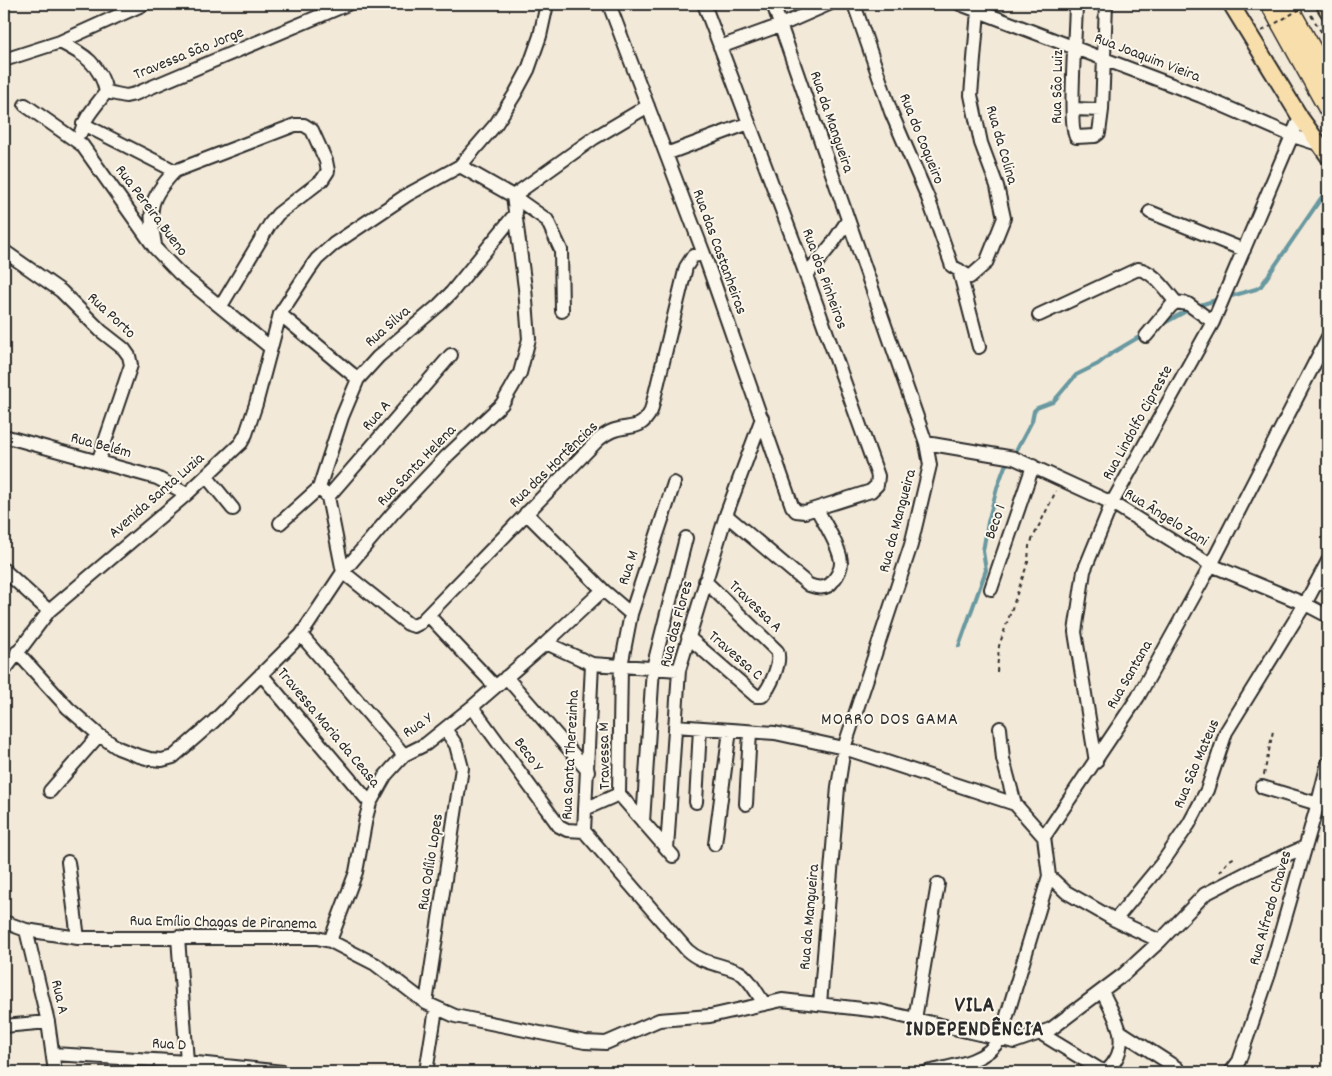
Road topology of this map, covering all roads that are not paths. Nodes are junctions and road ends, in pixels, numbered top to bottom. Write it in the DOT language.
graph roads {
  1 [pos="144,4"];
  2 [pos="348,4"];
  3 [pos="547,4"];
  4 [pos="610,4"];
  5 [pos="704,4"];
  6 [pos="773,4"];
  7 [pos="829,4"];
  8 [pos="854,4"];
  9 [pos="960,4"];
  10 [pos="1076,4"];
  11 [pos="1106,4"];
  12 [pos="1231,4"];
  13 [pos="1270,4"];
  14 [pos="1287,4"];
  15 [pos="1302,4"];
  16 [pos="1324,4"];
  17 [pos="329,8"];
  18 [pos="1328,10"];
  19 [pos="978,11"];
  20 [pos="781,25"];
  21 [pos="60,42"];
  22 [pos="720,46"];
  23 [pos="1075,48"];
  24 [pos="1103,58"];
  25 [pos="4,60"];
  26 [pos="1328,77"];
  27 [pos="106,92"];
  28 [pos="25,105"];
  29 [pos="648,106"];
  30 [pos="1073,109"];
  31 [pos="1328,109"];
  32 [pos="1102,110"];
  33 [pos="1300,117"];
  34 [pos="749,123"];
  35 [pos="83,124"];
  36 [pos="1293,136"];
  37 [pos="82,145"];
  38 [pos="1325,150"];
  39 [pos="666,154"];
  40 [pos="460,166"];
  41 [pos="175,171"];
  42 [pos="513,196"];
  43 [pos="1150,212"];
  44 [pos="516,214"];
  45 [pos="848,220"];
  46 [pos="155,248"];
  47 [pos="1244,250"];
  48 [pos="4,251"];
  49 [pos="704,254"];
  50 [pos="965,274"];
  51 [pos="806,276"];
  52 [pos="1176,302"];
  53 [pos="221,306"];
  54 [pos="562,310"];
  55 [pos="280,314"];
  56 [pos="1039,315"];
  57 [pos="1213,322"];
  58 [pos="1146,336"];
  59 [pos="1328,337"];
  60 [pos="978,347"];
  61 [pos="270,348"];
  62 [pos="451,355"];
  63 [pos="358,379"];
  64 [pos="762,418"];
  65 [pos="4,436"];
  66 [pos="926,443"];
  67 [pos="98,462"];
  68 [pos="1032,466"];
  69 [pos="206,476"];
  70 [pos="674,483"];
  71 [pos="323,492"];
  72 [pos="187,494"];
  73 [pos="1112,503"];
  74 [pos="234,509"];
  75 [pos="817,509"];
  76 [pos="796,511"];
  77 [pos="526,513"];
  78 [pos="726,514"];
  79 [pos="280,523"];
  80 [pos="686,538"];
  81 [pos="1328,561"];
  82 [pos="1210,565"];
  83 [pos="4,570"];
  84 [pos="343,572"];
  85 [pos="705,581"];
  86 [pos="991,589"];
  87 [pos="603,590"];
  88 [pos="1305,604"];
  89 [pos="49,611"];
  90 [pos="631,614"];
  91 [pos="429,616"];
  92 [pos="1328,616"];
  93 [pos="301,635"];
  94 [pos="688,637"];
  95 [pos="546,643"];
  96 [pos="17,652"];
  97 [pos="592,664"];
  98 [pos="621,666"];
  99 [pos="653,668"];
  100 [pos="680,670"];
  101 [pos="4,671"];
  102 [pos="261,674"];
  103 [pos="506,677"];
  104 [pos="495,686"];
  105 [pos="762,696"];
  106 [pos="472,707"];
  107 [pos="675,726"];
  108 [pos="700,728"];
  109 [pos="1000,728"];
  110 [pos="445,729"];
  111 [pos="730,730"];
  112 [pos="750,732"];
  113 [pos="98,735"];
  114 [pos="844,748"];
  115 [pos="404,755"];
  116 [pos="1096,762"];
  117 [pos="1328,763"];
  118 [pos="588,771"];
  119 [pos="1262,787"];
  120 [pos="50,791"];
  121 [pos="619,794"];
  122 [pos="696,802"];
  123 [pos="370,803"];
  124 [pos="746,804"];
  125 [pos="1015,804"];
  126 [pos="1323,805"];
  127 [pos="585,809"];
  128 [pos="643,822"];
  129 [pos="584,831"];
  130 [pos="1044,837"];
  131 [pos="715,844"];
  132 [pos="1305,847"];
  133 [pos="670,852"];
  134 [pos="68,862"];
  135 [pos="1049,876"];
  136 [pos="938,884"];
  137 [pos="1115,920"];
  138 [pos="4,922"];
  139 [pos="26,930"];
  140 [pos="178,937"];
  141 [pos="78,938"];
  142 [pos="330,941"];
  143 [pos="1160,942"];
  144 [pos="1102,991"];
  145 [pos="764,1003"];
  146 [pos="820,1004"];
  147 [pos="431,1006"];
  148 [pos="915,1019"];
  149 [pos="48,1022"];
  150 [pos="4,1026"];
  151 [pos="1121,1032"];
  152 [pos="1040,1033"];
  153 [pos="1000,1039"];
  154 [pos="53,1054"];
  155 [pos="187,1062"];
  156 [pos="1177,1068"];
  157 [pos="55,1072"];
  158 [pos="283,1072"];
  159 [pos="426,1072"];
  160 [pos="927,1072"];
  161 [pos="1231,1072"];
  1 -- 21 [label="street"];
  2 -- 17 [label="street, Travessa São Jorge"];
  3 -- 40 [label="street, Avenida Santa Luzia"];
  4 -- 29 [label="street, Rua das Castanheiras"];
  5 -- 22 [label="street, Rua dos Pinheiros"];
  6 -- 20 [label="street, Rua da Mangueira"];
  7 -- 20 [label="street"];
  8 -- 50 [label="street, Rua do Coqueiro"];
  9 -- 19 [label="street, Rua Joaquim Vieira"];
  10 -- 23 [label="street, Rua São Luiz"];
  11 -- 24 [label="street, Rua São Luiz"];
  12 -- 33 [label="main road"];
  13 -- 31 [label="highway"];
  14 -- 26 [label="highway"];
  15 -- 26 [label="highway"];
  16 -- 18 [label="main road"];
  17 -- 27 [label="street, Travessa São Jorge"];
  19 -- 23 [label="street, Rua Joaquim Vieira"];
  19 -- 50 [label="street, Rua da Colina"];
  20 -- 22 [label="street"];
  20 -- 45 [label="street, Rua da Mangueira"];
  21 -- 25 [label="street"];
  21 -- 27 [label="street"];
  22 -- 34 [label="street, Rua dos Pinheiros"];
  23 -- 24 [label="street, Rua Joaquim Vieira"];
  23 -- 30 [label="street, Rua São Luiz"];
  24 -- 32 [label="street, Rua São Luiz"];
  24 -- 36 [label="street, Rua Joaquim Vieira"];
  27 -- 35 [label="street"];
  28 -- 37 [label="street, Rua Pereira Bueno"];
  29 -- 39 [label="street, Rua das Castanheiras"];
  29 -- 42 [label="street"];
  30 -- 32 [label="street"];
  30 -- 32 [label="street, Rua São Luiz"];
  33 -- 36 [label="street, Rua Lindolfo Cipreste"];
  33 -- 38 [label="main road"];
  34 -- 39 [label="street"];
  34 -- 51 [label="street, Rua dos Pinheiros"];
  35 -- 37 [label="street"];
  35 -- 41 [label="street"];
  36 -- 38 [label="street, Rua Joaquim Vieira"];
  36 -- 47 [label="street, Rua Lindolfo Cipreste"];
  37 -- 46 [label="street, Rua Pereira Bueno"];
  39 -- 49 [label="street, Rua das Castanheiras"];
  40 -- 42 [label="street"];
  40 -- 55 [label="street, Avenida Santa Luzia"];
  41 -- 46 [label="street"];
  41 -- 53 [label="street"];
  42 -- 44 [label="street, Rua Santa Helena"];
  42 -- 54 [label="street"];
  43 -- 47 [label="street"];
  44 -- 63 [label="street, Rua Silva"];
  44 -- 84 [label="street, Rua Santa Helena"];
  45 -- 51 [label="street"];
  45 -- 66 [label="street, Rua da Mangueira"];
  46 -- 53 [label="street, Rua Pereira Bueno"];
  47 -- 57 [label="street, Rua Lindolfo Cipreste"];
  48 -- 67 [label="street, Rua Porto"];
  49 -- 64 [label="street, Rua das Castanheiras"];
  49 -- 77 [label="street, Rua das Hortências"];
  50 -- 60 [label="street, Rua do Coqueiro"];
  51 -- 75 [label="street, Rua dos Pinheiros"];
  52 -- 56 [label="street"];
  52 -- 57 [label="street"];
  52 -- 58 [label="street"];
  53 -- 61 [label="street, Rua Pereira Bueno"];
  55 -- 61 [label="street, Avenida Santa Luzia"];
  55 -- 63 [label="street"];
  57 -- 73 [label="street, Rua Lindolfo Cipreste"];
  59 -- 82 [label="street, Rua Santana"];
  61 -- 69 [label="street, Avenida Santa Luzia"];
  62 -- 71 [label="street, Rua A"];
  63 -- 71 [label="street, Rua Silva"];
  64 -- 76 [label="street, Rua das Castanheiras"];
  64 -- 78 [label="street, Rua das Flores"];
  65 -- 67 [label="street, Rua Belém"];
  66 -- 68 [label="street, Rua Ângelo Zani"];
  66 -- 114 [label="street, Rua da Mangueira"];
  67 -- 72 [label="street, Rua Belém"];
  68 -- 73 [label="street, Rua Ângelo Zani"];
  68 -- 86 [label="street, Beco 1"];
  69 -- 72 [label="street, Avenida Santa Luzia"];
  69 -- 74 [label="street"];
  70 -- 90 [label="street, Rua M"];
  71 -- 79 [label="street"];
  71 -- 84 [label="street, Rua Silva"];
  72 -- 89 [label="street, Avenida Santa Luzia"];
  73 -- 82 [label="street, Rua Ângelo Zani"];
  73 -- 116 [label="street, Rua Lindolfo Cipreste"];
  75 -- 76 [label="street, Rua dos Pinheiros"];
  75 -- 78 [label="street"];
  77 -- 87 [label="street"];
  77 -- 91 [label="street, Rua das Hortências"];
  78 -- 85 [label="street, Rua das Flores"];
  80 -- 99 [label="street"];
  81 -- 88 [label="street, Rua São Mateus"];
  82 -- 88 [label="street, Rua Ângelo Zani"];
  82 -- 116 [label="street, Rua Santana"];
  83 -- 89 [label="street"];
  84 -- 91 [label="street"];
  84 -- 93 [label="street, Rua Santa Helena"];
  85 -- 94 [label="street, Rua das Flores"];
  85 -- 105 [label="street, Travessa A"];
  87 -- 90 [label="street"];
  87 -- 95 [label="street, Rua Y"];
  88 -- 92 [label="street, Rua Ângelo Zani"];
  88 -- 137 [label="street, Rua São Mateus"];
  89 -- 96 [label="street, Avenida Santa Luzia"];
  90 -- 98 [label="street, Rua M"];
  91 -- 104 [label="street"];
  93 -- 102 [label="street, Rua Santa Helena"];
  93 -- 115 [label="street"];
  94 -- 100 [label="street, Rua das Flores"];
  94 -- 105 [label="street, Travessa C"];
  95 -- 97 [label="street"];
  95 -- 103 [label="street, Rua Y"];
  96 -- 101 [label="street, Avenida Santa Luzia"];
  96 -- 113 [label="street"];
  97 -- 98 [label="street"];
  97 -- 118 [label="street, Rua Santa Therezinha"];
  98 -- 99 [label="street"];
  98 -- 121 [label="street, Travessa M"];
  99 -- 100 [label="street"];
  99 -- 128 [label="street"];
  100 -- 107 [label="street, Rua das Flores"];
  102 -- 113 [label="street, Rua Santa Helena"];
  102 -- 123 [label="street, Travessa Maria da Ceasa"];
  103 -- 104 [label="street, Rua Y"];
  103 -- 118 [label="street"];
  104 -- 106 [label="street, Rua Y"];
  106 -- 110 [label="street, Rua Y"];
  106 -- 129 [label="street, Beco Y"];
  107 -- 108 [label="street"];
  107 -- 133 [label="street, Rua das Flores"];
  108 -- 111 [label="street"];
  108 -- 122 [label="street"];
  109 -- 125 [label="street"];
  110 -- 115 [label="street, Rua Y"];
  110 -- 147 [label="street, Rua Odílio Lopes"];
  111 -- 112 [label="street"];
  111 -- 131 [label="street"];
  112 -- 114 [label="street"];
  112 -- 124 [label="street"];
  113 -- 120 [label="street"];
  114 -- 125 [label="street"];
  114 -- 146 [label="street, Rua da Mangueira"];
  115 -- 123 [label="street, Rua Y"];
  116 -- 130 [label="street, Rua Santana"];
  117 -- 126 [label="street, Rua Alfredo Chaves"];
  118 -- 127 [label="street, Rua Santa Therezinha"];
  119 -- 126 [label="street"];
  121 -- 127 [label="street"];
  121 -- 128 [label="street, Travessa M"];
  123 -- 142 [label="street, Rua Y"];
  125 -- 130 [label="street"];
  126 -- 132 [label="street, Rua Alfredo Chaves"];
  127 -- 129 [label="street, Rua Santa Therezinha"];
  128 -- 133 [label="street, Travessa M"];
  129 -- 145 [label="street, Rua Santa Therezinha"];
  130 -- 135 [label="street"];
  132 -- 143 [label="street, Rua Emílio Chagas de Piranema"];
  132 -- 161 [label="street, Rua Alfredo Chaves"];
  134 -- 141 [label="street"];
  135 -- 137 [label="street"];
  135 -- 153 [label="street"];
  136 -- 148 [label="street"];
  137 -- 143 [label="street"];
  138 -- 139 [label="street, Rua Emílio Chagas de Piranema"];
  139 -- 141 [label="street, Rua Emílio Chagas de Piranema"];
  139 -- 149 [label="street, Rua A"];
  140 -- 141 [label="street, Rua Emílio Chagas de Piranema"];
  140 -- 142 [label="street, Rua Emílio Chagas de Piranema"];
  140 -- 155 [label="street"];
  142 -- 147 [label="street, Rua Emílio Chagas de Piranema"];
  143 -- 144 [label="street, Rua Emílio Chagas de Piranema"];
  144 -- 151 [label="street"];
  144 -- 152 [label="street, Rua Emílio Chagas de Piranema"];
  145 -- 146 [label="street, Rua Emílio Chagas de Piranema"];
  145 -- 147 [label="street, Rua Emílio Chagas de Piranema"];
  146 -- 148 [label="street, Rua Emílio Chagas de Piranema"];
  147 -- 159 [label="street, Rua Odílio Lopes"];
  148 -- 153 [label="street, Rua Emílio Chagas de Piranema"];
  149 -- 150 [label="street"];
  149 -- 154 [label="street, Rua A"];
  151 -- 152 [label="street"];
  151 -- 156 [label="street"];
  152 -- 153 [label="street, Rua Emílio Chagas de Piranema"];
  153 -- 160 [label="street"];
  154 -- 155 [label="street, Rua D"];
  154 -- 157 [label="street, Rua A"];
  155 -- 158 [label="street, Rua D"];
}
